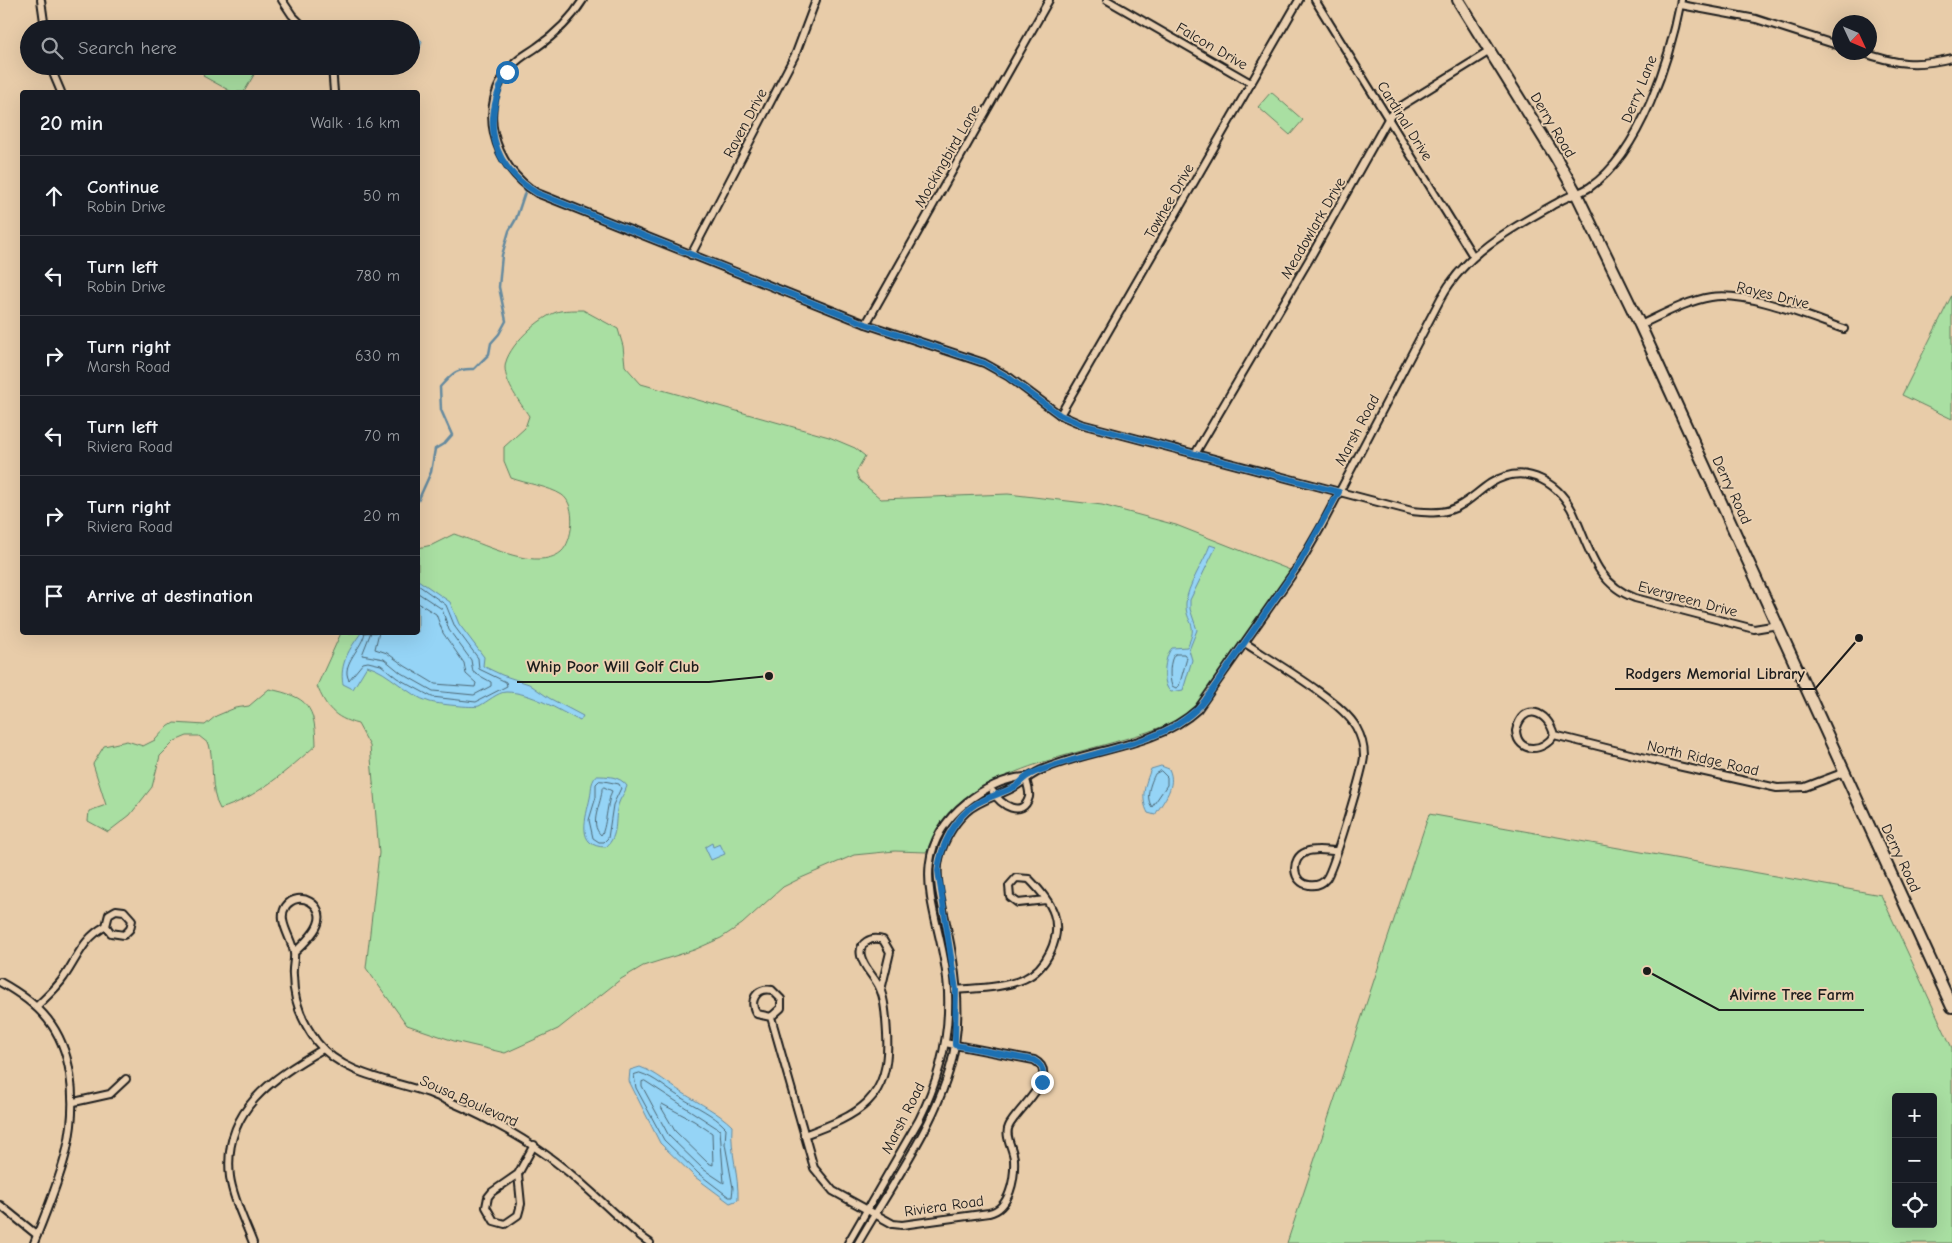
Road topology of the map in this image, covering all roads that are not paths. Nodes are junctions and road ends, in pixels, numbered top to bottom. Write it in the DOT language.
graph roads {
  1 [pos="41,0"];
  2 [pos="282,0"];
  3 [pos="583,0"];
  4 [pos="816,0"];
  5 [pos="1049,0"];
  6 [pos="1107,0"];
  7 [pos="1299,0"];
  8 [pos="1315,0"];
  9 [pos="1458,0"];
  10 [pos="1681,2"];
  11 [pos="44,20"];
  12 [pos="296,20"];
  13 [pos="1832,43"];
  14 [pos="1490,51"];
  15 [pos="1877,58"];
  16 [pos="1952,58"];
  17 [pos="54,75"];
  18 [pos="333,75"];
  19 [pos="1251,83"];
  20 [pos="60,90"];
  21 [pos="334,90"];
  22 [pos="1388,119"];
  23 [pos="1576,194"];
  24 [pos="691,255"];
  25 [pos="1473,256"];
  26 [pos="866,324"];
  27 [pos="1640,325"];
  28 [pos="1844,329"];
  29 [pos="1060,415"];
  30 [pos="1195,454"];
  31 [pos="1339,492"];
  32 [pos="1778,625"];
  33 [pos="1245,643"];
  34 [pos="1554,735"];
  35 [pos="1845,772"];
  36 [pos="1026,777"];
  37 [pos="991,787"];
  38 [pos="995,795"];
  39 [pos="1336,851"];
  40 [pos="1046,900"];
  41 [pos="106,926"];
  42 [pos="294,953"];
  43 [pos="0,982"];
  44 [pos="881,990"];
  45 [pos="956,990"];
  46 [pos="948,991"];
  47 [pos="37,1006"];
  48 [pos="1952,1006"];
  49 [pos="771,1017"];
  50 [pos="945,1043"];
  51 [pos="955,1045"];
  52 [pos="323,1049"];
  53 [pos="126,1079"];
  54 [pos="74,1102"];
  55 [pos="804,1135"];
  56 [pos="534,1145"];
  57 [pos="518,1174"];
  58 [pos="0,1205"];
  59 [pos="867,1211"];
  60 [pos="874,1215"];
  61 [pos="37,1235"];
  62 [pos="34,1243"];
  63 [pos="252,1243"];
  64 [pos="650,1243"];
  65 [pos="848,1243"];
  66 [pos="858,1243"];
  1 -- 11 [label="street"];
  2 -- 12 [label="street"];
  3 -- 24 [label="street, Evergreen Drive"];
  4 -- 24 [label="street, Raven Drive"];
  5 -- 26 [label="street, Mockingbird Lane"];
  6 -- 19 [label="street, Falcon Drive"];
  7 -- 19 [label="street, Towhee Drive"];
  8 -- 22 [label="street, Cardinal Drive"];
  9 -- 14 [label="main road, Derry Road"];
  10 -- 13 [label="street"];
  10 -- 23 [label="street, Derry Lane"];
  14 -- 22 [label="street, Meadowlark Drive"];
  14 -- 23 [label="main road, Derry Road"];
  15 -- 16 [label="street"];
  17 -- 20 [label="street"];
  18 -- 21 [label="street"];
  19 -- 29 [label="street, Towhee Drive"];
  22 -- 25 [label="street, Cardinal Drive"];
  22 -- 30 [label="street, Meadowlark Drive"];
  23 -- 25 [label="street, Marsh Road"];
  23 -- 27 [label="main road, Derry Road"];
  24 -- 26 [label="street, Evergreen Drive"];
  25 -- 31 [label="street, Marsh Road"];
  26 -- 29 [label="street, Evergreen Drive"];
  27 -- 28 [label="street, Rayes Drive"];
  27 -- 32 [label="main road, Derry Road"];
  29 -- 30 [label="street, Evergreen Drive"];
  30 -- 31 [label="street, Evergreen Drive"];
  31 -- 32 [label="street, Evergreen Drive"];
  31 -- 33 [label="street, Marsh Road"];
  32 -- 35 [label="main road, Derry Road"];
  33 -- 36 [label="street, Marsh Road"];
  33 -- 39 [label="street"];
  34 -- 34 [label="street"];
  34 -- 35 [label="street, North Ridge Road"];
  35 -- 48 [label="main road, Derry Road"];
  36 -- 37 [label="street, Marsh Road"];
  36 -- 38 [label="street, Marsh Road"];
  36 -- 38 [label="street"];
  37 -- 38 [label="street"];
  37 -- 46 [label="street, Marsh Road"];
  38 -- 45 [label="street, Marsh Road"];
  39 -- 39 [label="street"];
  40 -- 40 [label="street"];
  40 -- 45 [label="street"];
  41 -- 41 [label="street"];
  41 -- 47 [label="street"];
  42 -- 42 [label="street, Sousa Boulevard"];
  42 -- 52 [label="street, Sousa Boulevard"];
  43 -- 47 [label="street"];
  44 -- 44 [label="street"];
  44 -- 55 [label="street"];
  45 -- 46 [label="street"];
  45 -- 51 [label="street, Marsh Road"];
  46 -- 50 [label="street, Marsh Road"];
  47 -- 54 [label="street"];
  49 -- 49 [label="street"];
  49 -- 55 [label="street, Riviera Road"];
  50 -- 51 [label="street, Riviera Road"];
  50 -- 59 [label="street, Marsh Road"];
  51 -- 60 [label="street, Marsh Road"];
  51 -- 60 [label="street, Riviera Road"];
  52 -- 56 [label="street, Sousa Boulevard"];
  52 -- 63 [label="street"];
  53 -- 54 [label="street"];
  54 -- 61 [label="street"];
  55 -- 59 [label="street, Riviera Road"];
  56 -- 57 [label="street"];
  56 -- 64 [label="street, Sousa Boulevard"];
  57 -- 57 [label="street"];
  58 -- 61 [label="street"];
  59 -- 60 [label="street, Riviera Road"];
  59 -- 65 [label="street, Marsh Road"];
  60 -- 66 [label="street, Marsh Road"];
  61 -- 62 [label="street"];
}
